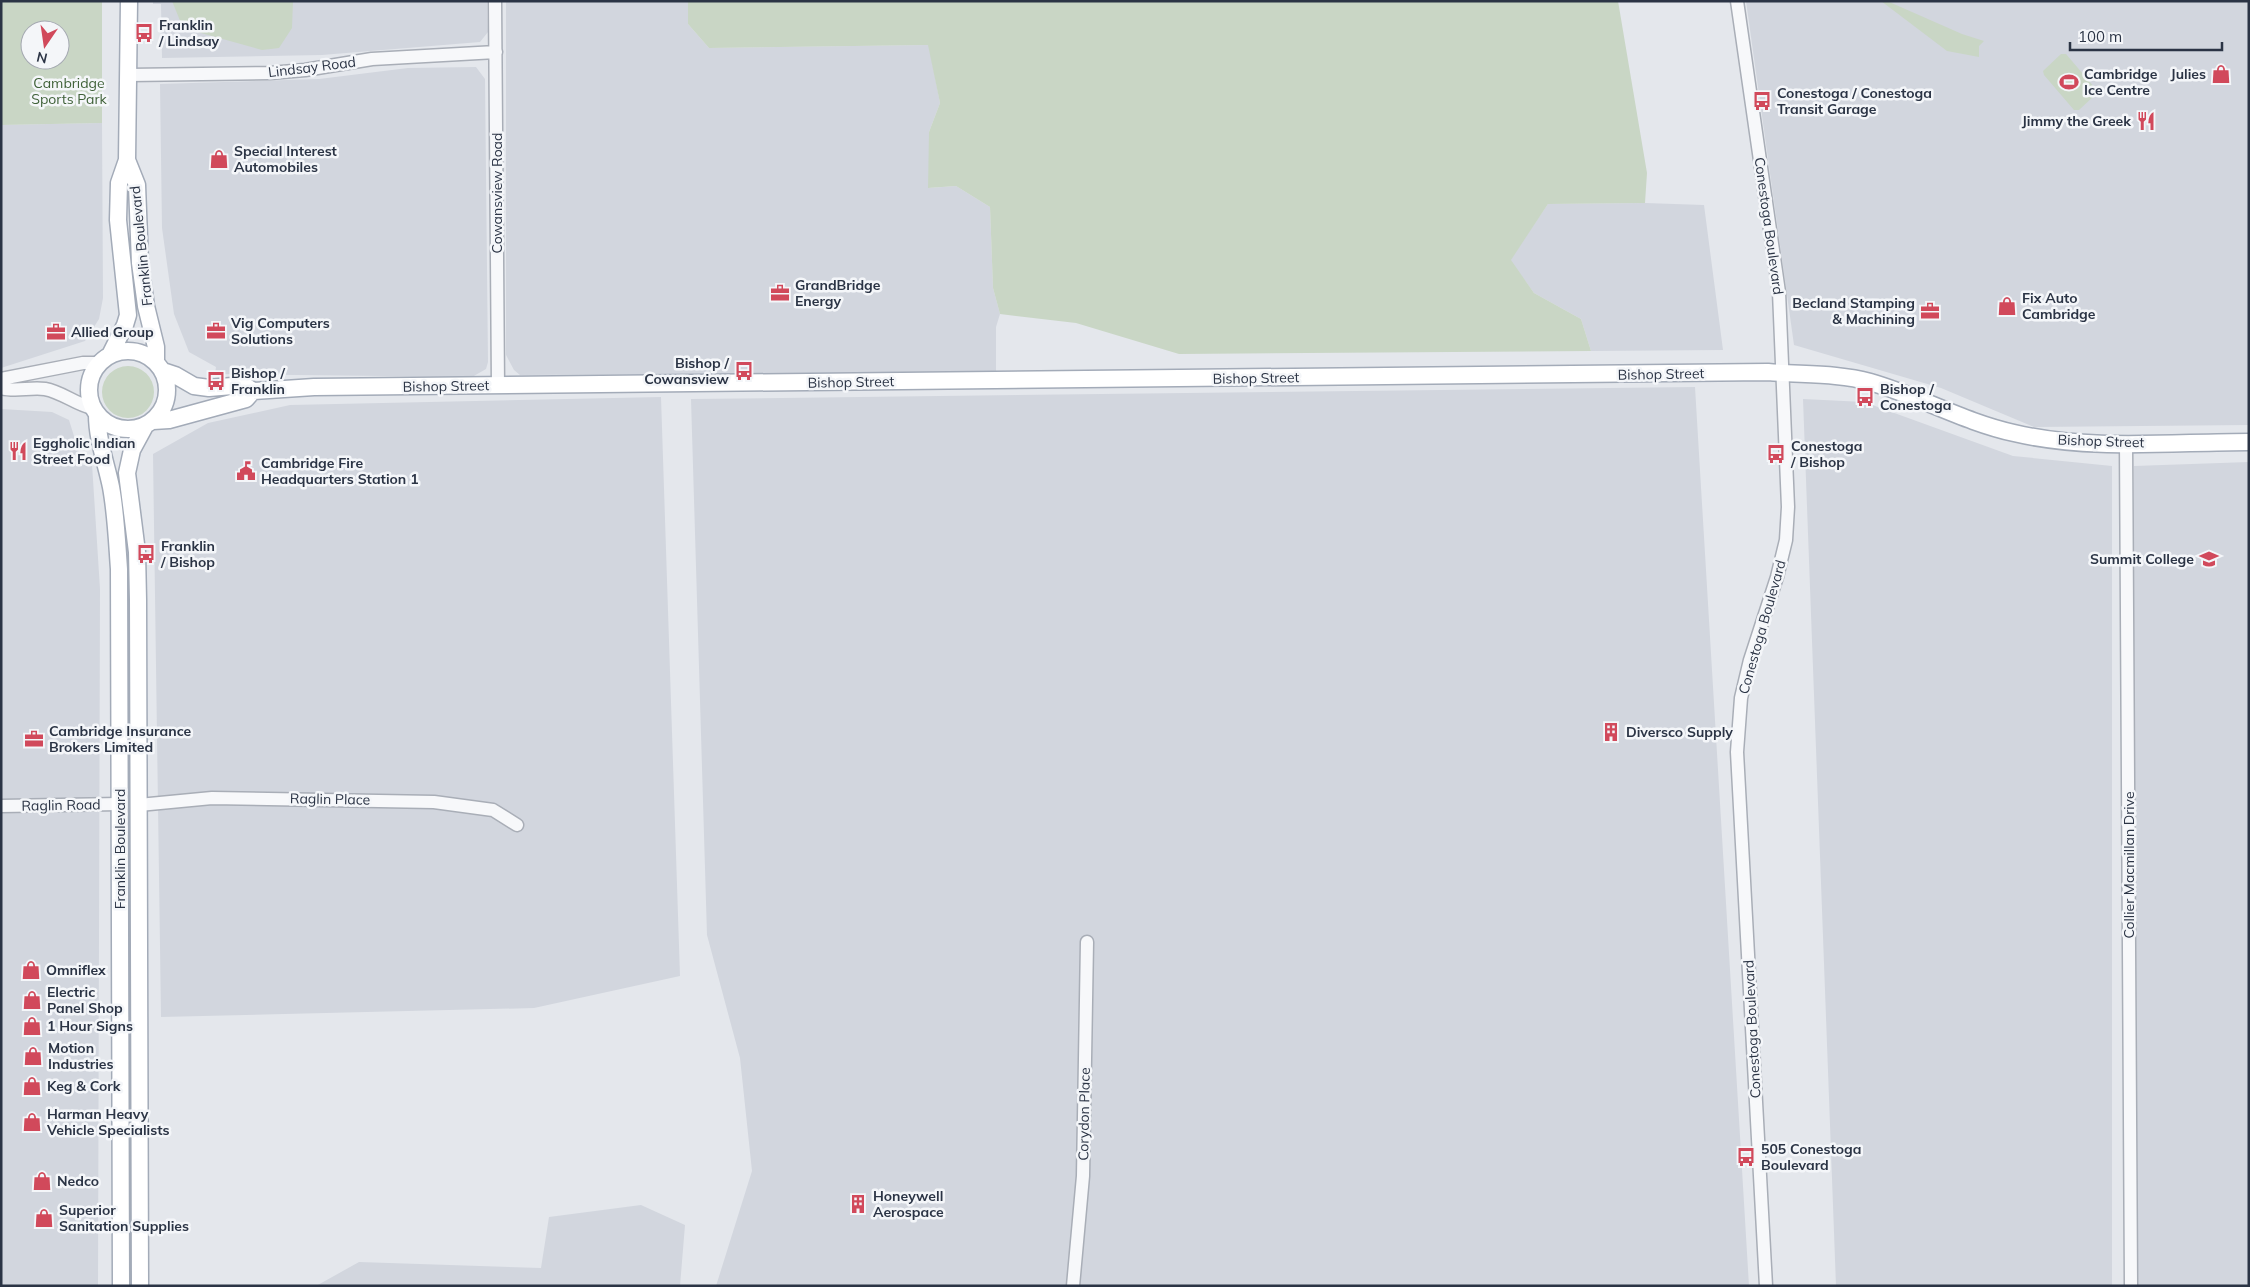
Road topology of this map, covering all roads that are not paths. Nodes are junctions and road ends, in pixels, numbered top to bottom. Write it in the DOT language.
graph roads {
  1 [pos="130,1"];
  2 [pos="495,1"];
  3 [pos="1737,1"];
  4 [pos="496,52"];
  5 [pos="129,75"];
  6 [pos="127,160"];
  7 [pos="105,359"];
  8 [pos="159,367"];
  9 [pos="1783,373"];
  10 [pos="1,379"];
  11 [pos="498,386"];
  12 [pos="1,388"];
  13 [pos="253,391"];
  14 [pos="94,412"];
  15 [pos="149,424"];
  16 [pos="2249,442"];
  17 [pos="2126,443"];
  18 [pos="120,804"];
  19 [pos="139,805"];
  20 [pos="1,806"];
  21 [pos="517,825"];
  22 [pos="1087,942"];
  23 [pos="121,1286"];
  24 [pos="140,1286"];
  25 [pos="1073,1286"];
  26 [pos="1766,1286"];
  27 [pos="2131,1286"];
  1 -- 5 [label="main road, Franklin Boulevard"];
  2 -- 4 [label="street, Cowansview Road"];
  3 -- 9 [label="street, Conestoga Boulevard"];
  4 -- 5 [label="street, Lindsay Road"];
  4 -- 11 [label="street, Cowansview Road"];
  5 -- 6 [label="main road, Franklin Boulevard"];
  6 -- 7 [label="main road, Franklin Boulevard"];
  6 -- 8 [label="main road, Franklin Boulevard"];
  7 -- 8 [label="main road"];
  7 -- 10 [label="street"];
  7 -- 14 [label="main road"];
  8 -- 13 [label="main road, Bishop Street"];
  8 -- 15 [label="main road"];
  9 -- 11 [label="main road, Bishop Street"];
  9 -- 17 [label="main road, Bishop Street"];
  9 -- 26 [label="street, Conestoga Boulevard"];
  11 -- 13 [label="main road, Bishop Street"];
  12 -- 14 [label="street"];
  13 -- 15 [label="main road, Bishop Street"];
  14 -- 15 [label="main road"];
  14 -- 18 [label="main road, Franklin Boulevard"];
  15 -- 19 [label="main road, Franklin Boulevard"];
  16 -- 17 [label="main road, Bishop Street"];
  17 -- 27 [label="street, Collier Macmillan Drive"];
  18 -- 20 [label="street, Raglin Road"];
  18 -- 23 [label="main road, Franklin Boulevard"];
  19 -- 21 [label="street, Raglin Place"];
  19 -- 24 [label="main road, Franklin Boulevard"];
  22 -- 25 [label="street, Corydon Place"];
}
